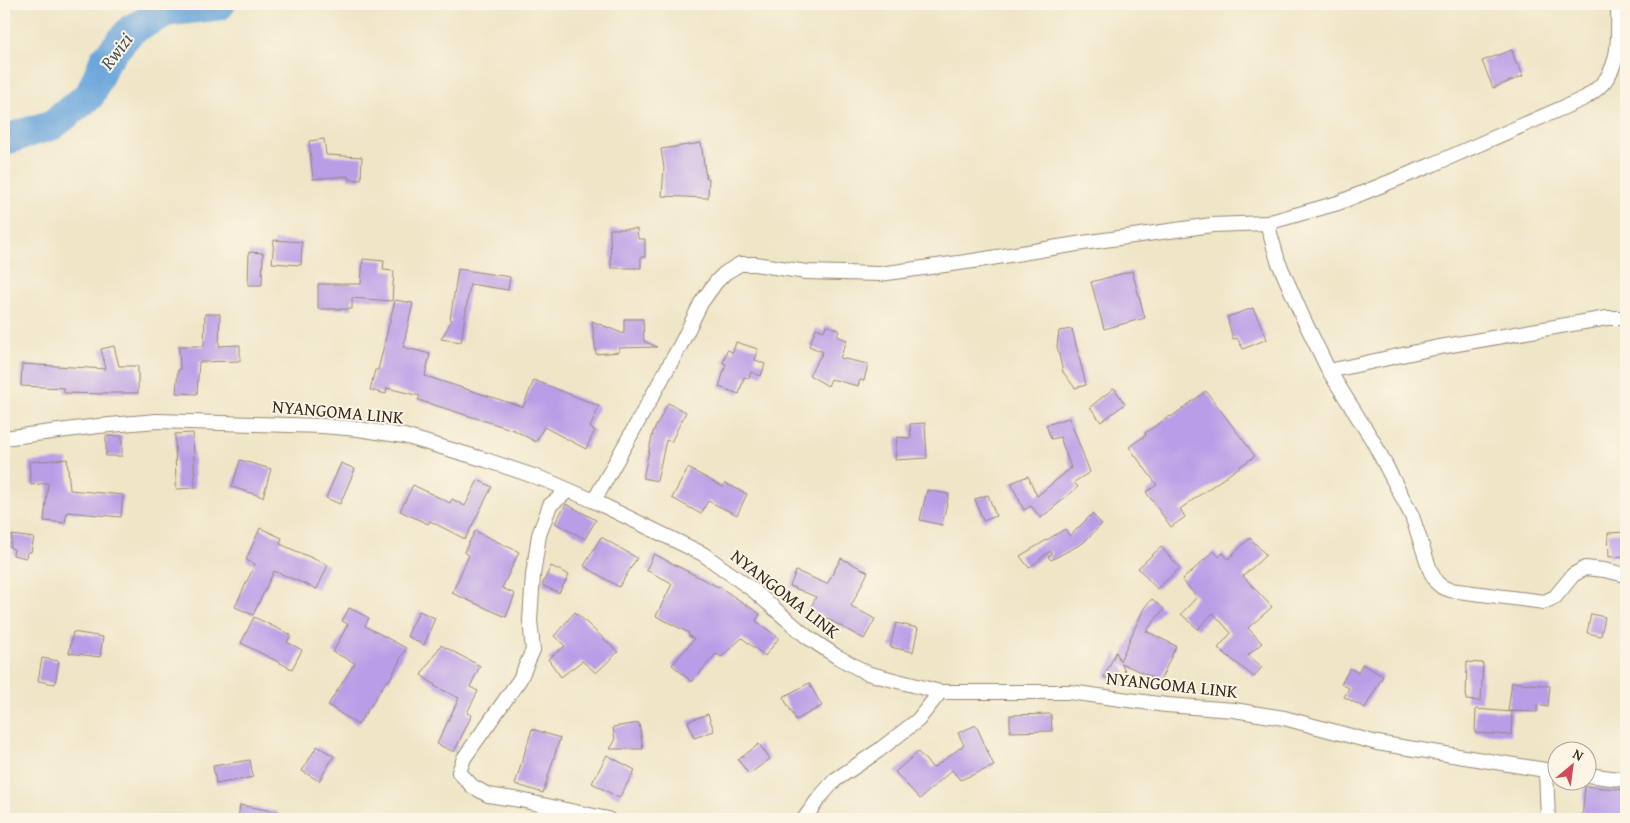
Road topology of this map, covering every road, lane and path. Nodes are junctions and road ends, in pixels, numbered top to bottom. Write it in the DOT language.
graph roads {
  1 [pos="1618,4"];
  2 [pos="1268,223"];
  3 [pos="1626,318"];
  4 [pos="1329,371"];
  5 [pos="4,438"];
  6 [pos="568,490"];
  7 [pos="594,501"];
  8 [pos="1626,575"];
  9 [pos="940,692"];
  10 [pos="1548,770"];
  11 [pos="1598,776"];
  12 [pos="1626,780"];
  13 [pos="1550,790"];
  14 [pos="608,819"];
  15 [pos="804,819"];
  16 [pos="1548,819"];
  1 -- 2 [label="street"];
  2 -- 4 [label="street"];
  2 -- 7 [label="street"];
  3 -- 4 [label="street"];
  4 -- 8 [label="street"];
  5 -- 6 [label="street, NYANGOMA LINK"];
  6 -- 7 [label="street, NYANGOMA LINK"];
  6 -- 14 [label="street"];
  7 -- 9 [label="street, NYANGOMA LINK"];
  9 -- 10 [label="street, NYANGOMA LINK"];
  9 -- 15 [label="street"];
  11 -- 12 [label="street"];
  13 -- 16 [label="street"];
}
